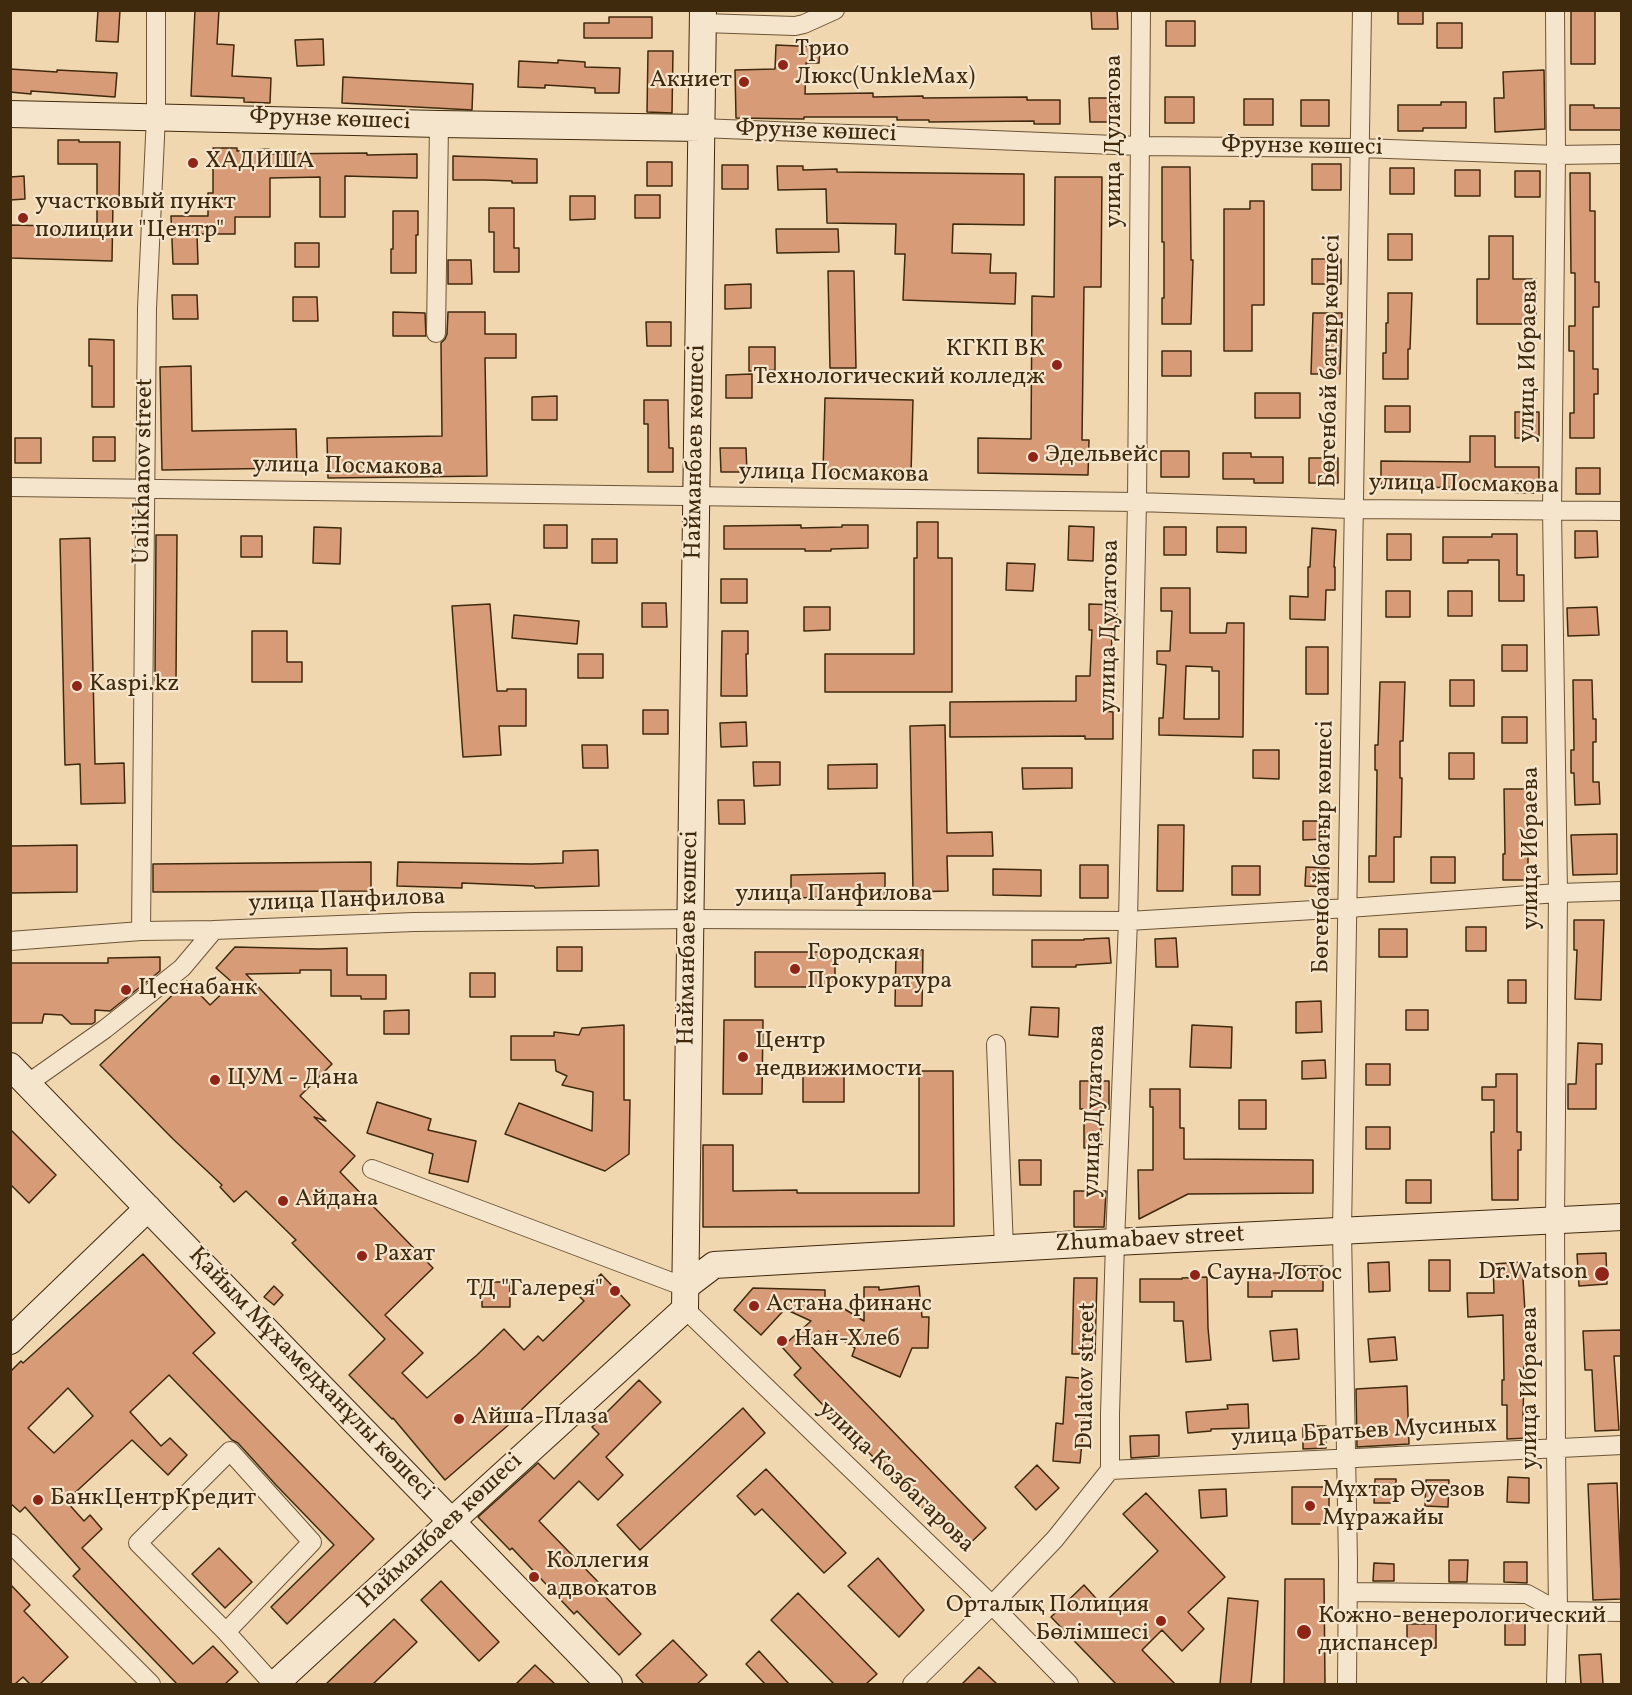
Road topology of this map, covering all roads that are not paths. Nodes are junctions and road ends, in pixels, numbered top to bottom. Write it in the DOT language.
graph roads {
  1 [pos="156,10"];
  2 [pos="835,10"];
  3 [pos="1141,10"];
  4 [pos="1362,10"];
  5 [pos="1555,10"];
  6 [pos="703,17"];
  7 [pos="10,114"];
  8 [pos="156,116"];
  9 [pos="439,124"];
  10 [pos="701,128"];
  11 [pos="1140,146"];
  12 [pos="1360,148"];
  13 [pos="1622,154"];
  14 [pos="1556,155"];
  15 [pos="436,333"];
  16 [pos="10,487"];
  17 [pos="144,489"];
  18 [pos="696,497"];
  19 [pos="1137,502"];
  20 [pos="1353,508"];
  21 [pos="1552,510"];
  22 [pos="1622,511"];
  23 [pos="1622,891"];
  24 [pos="1558,893"];
  25 [pos="1348,908"];
  26 [pos="691,919"];
  27 [pos="1128,921"];
  28 [pos="214,930"];
  29 [pos="141,931"];
  30 [pos="10,941"];
  31 [pos="996,1044"];
  32 [pos="19,1075"];
  33 [pos="372,1169"];
  34 [pos="148,1208"];
  35 [pos="1622,1217"];
  36 [pos="1555,1220"];
  37 [pos="1342,1231"];
  38 [pos="1115,1242"];
  39 [pos="1004,1249"];
  40 [pos="685,1298"];
  41 [pos="10,1341"];
  42 [pos="1622,1444"];
  43 [pos="1556,1448"];
  44 [pos="1347,1458"];
  45 [pos="1110,1470"];
  46 [pos="452,1521"];
  47 [pos="10,1543"];
  48 [pos="1348,1592"];
  49 [pos="992,1605"];
  50 [pos="1558,1611"];
  51 [pos="1622,1612"];
  52 [pos="226,1632"];
  53 [pos="151,1684"];
  54 [pos="274,1684"];
  55 [pos="609,1684"];
  56 [pos="912,1684"];
  57 [pos="1069,1684"];
  58 [pos="1347,1684"];
  59 [pos="1556,1684"];
  1 -- 8 [label="street, Ualikhanov street"];
  2 -- 6 [label="street"];
  3 -- 11 [label="street, улица Дулатова"];
  4 -- 12 [label="street, Бөгенбай батыр көшесі"];
  5 -- 14 [label="street, улица Ибраева"];
  6 -- 10 [label="street, Найманбаев көшесі"];
  7 -- 8 [label="street, Фрунзе көшесі"];
  8 -- 9 [label="street, Фрунзе көшесі"];
  8 -- 17 [label="street, Ualikhanov street"];
  9 -- 10 [label="street, Фрунзе көшесі"];
  9 -- 15 [label="street"];
  10 -- 11 [label="street, Фрунзе көшесі"];
  10 -- 18 [label="street, Найманбаев көшесі"];
  11 -- 12 [label="street, Фрунзе көшесі"];
  11 -- 19 [label="street, улица Дулатова"];
  12 -- 14 [label="street, Фрунзе көшесі"];
  12 -- 20 [label="street, Бөгенбай батыр көшесі"];
  13 -- 14 [label="street, Фрунзе көшесі"];
  14 -- 21 [label="street, улица Ибраева"];
  16 -- 17 [label="street, улица Посмакова"];
  17 -- 18 [label="street, улица Посмакова"];
  17 -- 29 [label="street, Ualikhanov street"];
  18 -- 19 [label="street, улица Посмакова"];
  18 -- 26 [label="street, Найманбаев көшесі"];
  19 -- 20 [label="street, улица Посмакова"];
  19 -- 27 [label="street, улица Дулатова"];
  20 -- 21 [label="street, улица Посмакова"];
  20 -- 25 [label="street, Бөгенбай батыр көшесі"];
  21 -- 22 [label="street, улица Посмакова"];
  21 -- 24 [label="street, улица Ибраева"];
  23 -- 24 [label="street, улица Панфилова"];
  24 -- 25 [label="street, улица Панфилова"];
  24 -- 36 [label="street, улица Ибраева"];
  25 -- 27 [label="street, улица Панфилова"];
  25 -- 37 [label="street, Бөгенбай батыр көшесі"];
  26 -- 27 [label="street, улица Панфилова"];
  26 -- 28 [label="street, улица Панфилова"];
  26 -- 40 [label="street, Найманбаев көшесі"];
  27 -- 38 [label="street, улица Дулатова"];
  28 -- 29 [label="street, улица Панфилова"];
  28 -- 32 [label="street"];
  29 -- 30 [label="street, улица Панфилова"];
  31 -- 39 [label="street"];
  32 -- 34 [label="street, Қайым Мұхамедханұлы көшесі"];
  33 -- 40 [label="street, улица Козбагарова"];
  34 -- 41 [label="street"];
  34 -- 46 [label="street, Қайым Мұхамедханұлы көшесі"];
  35 -- 36 [label="street, Zhumabaev street"];
  36 -- 37 [label="street, Zhumabaev street"];
  36 -- 43 [label="street, улица Ибраева"];
  37 -- 38 [label="street, Zhumabaev street"];
  37 -- 44 [label="street, Бөгенбай батыр көшесі"];
  38 -- 39 [label="street, Zhumabaev street"];
  38 -- 45 [label="street, Dulatov street"];
  39 -- 40 [label="street, Zhumabaev street"];
  40 -- 46 [label="street, Найманбаев көшесі"];
  40 -- 49 [label="street, улица Козбагарова"];
  42 -- 43 [label="street, улица Братьев Мусиных"];
  43 -- 44 [label="street, улица Братьев Мусиных"];
  43 -- 50 [label="street, улица Ибраева"];
  44 -- 45 [label="street, улица Братьев Мусиных"];
  44 -- 48 [label="street, Бөгенбай батыр көшесі"];
  45 -- 49 [label="street, Dulatov street"];
  46 -- 54 [label="street, Найманбаев көшесі"];
  46 -- 55 [label="street, Қайым Мұхамедханұлы көшесі"];
  47 -- 53 [label="street"];
  48 -- 50 [label="street"];
  48 -- 58 [label="street, Бөгенбай батыр көшесі"];
  49 -- 56 [label="street, Dulatov street"];
  49 -- 57 [label="street, улица Козбагарова"];
  50 -- 51 [label="street"];
  50 -- 59 [label="street, улица Ибраева"];
  52 -- 52 [label="street"];
  52 -- 54 [label="street"];
}
